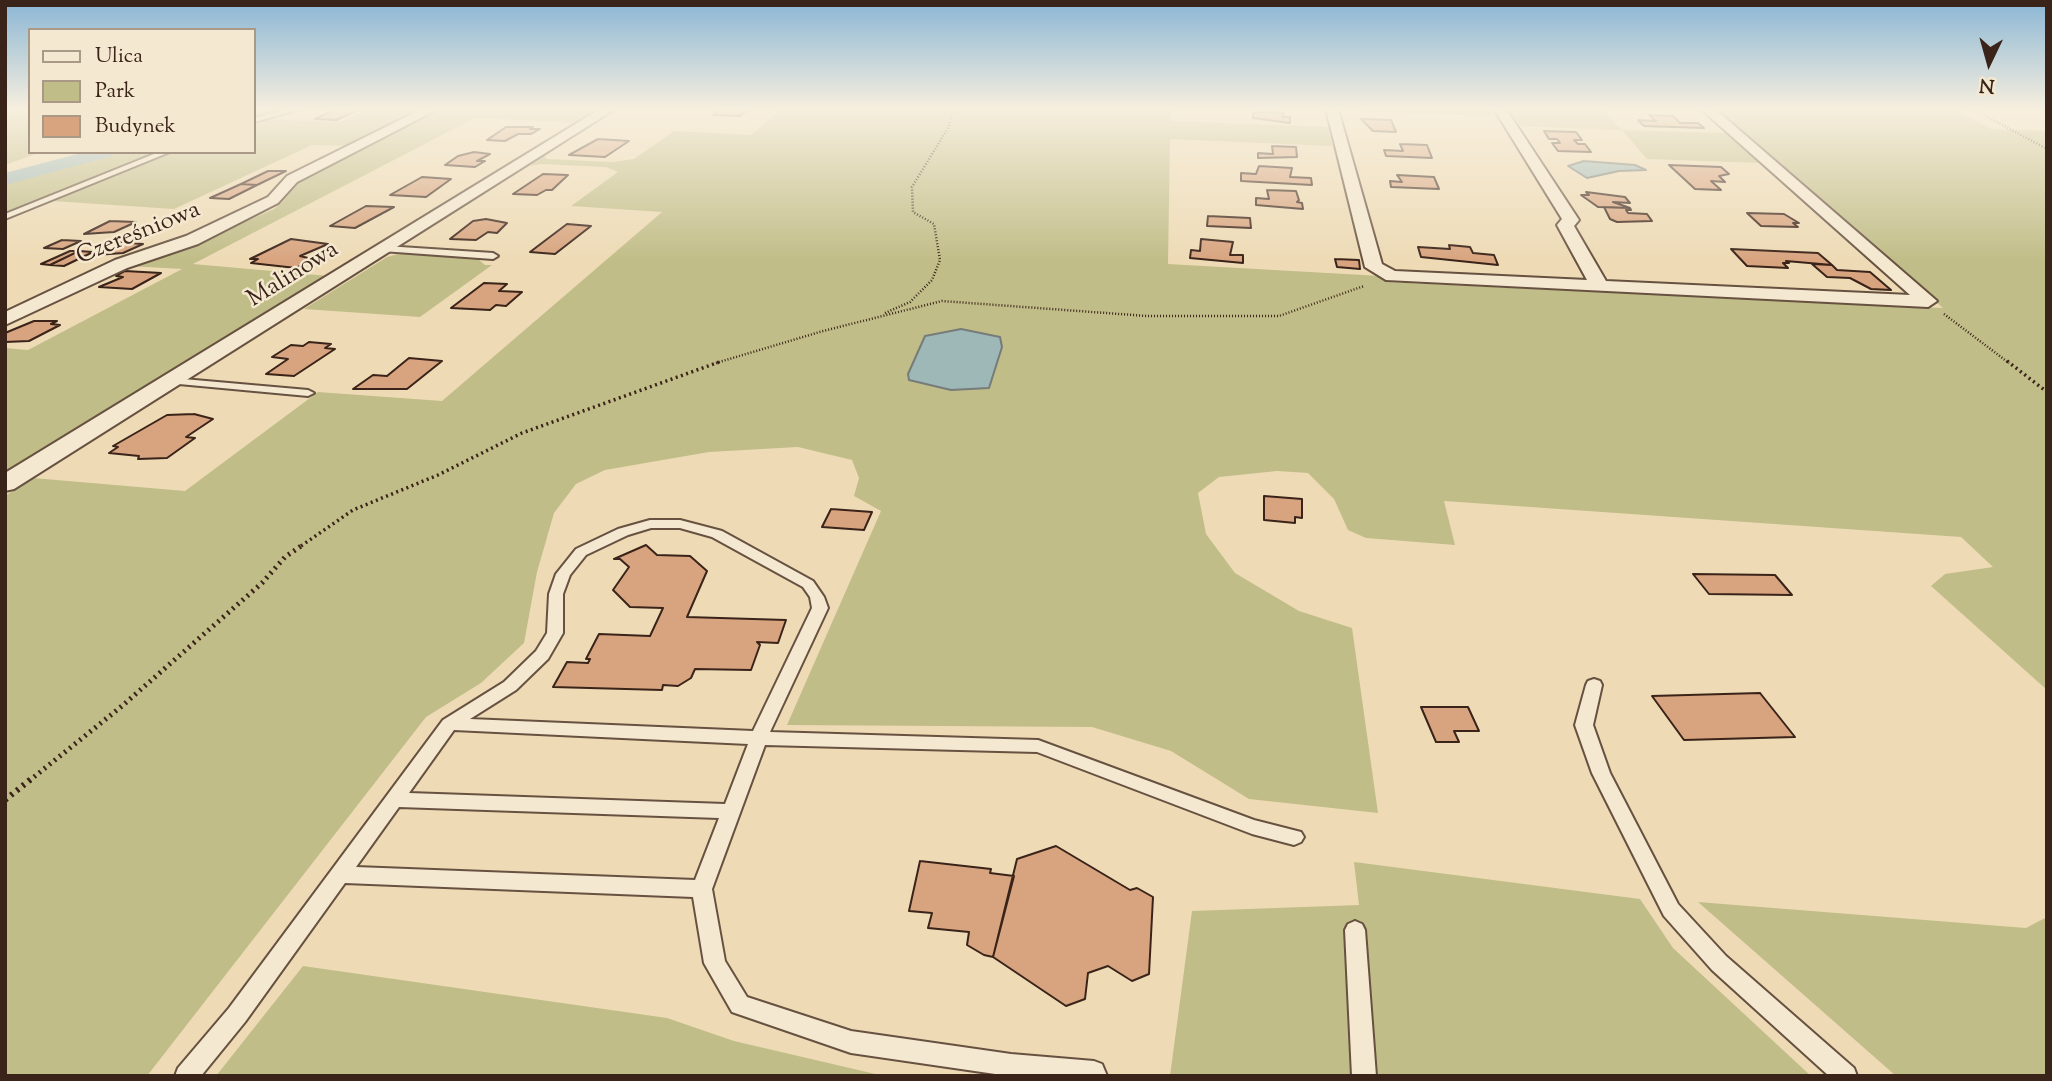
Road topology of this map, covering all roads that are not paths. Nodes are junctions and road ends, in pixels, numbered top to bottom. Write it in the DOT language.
graph roads {
  1 [pos="148,159"];
  2 [pos="333,159"];
  3 [pos="528,159"];
  4 [pos="1344,159"];
  5 [pos="1532,159"];
  6 [pos="1765,159"];
  7 [pos="5,217"];
  8 [pos="385,249"];
  9 [pos="493,256"];
  10 [pos="1372,275"];
  11 [pos="1600,286"];
  12 [pos="5,319"];
  13 [pos="172,381"];
  14 [pos="308,393"];
  15 [pos="5,484"];
  16 [pos="1594,685"];
  17 [pos="449,724"];
  18 [pos="759,738"];
  19 [pos="395,800"];
  20 [pos="732,811"];
  21 [pos="1294,837"];
  22 [pos="340,875"];
  23 [pos="702,889"];
  24 [pos="1355,930"];
  25 [pos="186,1076"];
  26 [pos="1096,1076"];
  27 [pos="1364,1076"];
  28 [pos="1846,1076"];
  1 -- 7 [label="lane"];
  2 -- 12 [label="street, Czereśniowa"];
  3 -- 8 [label="street, Malinowa"];
  4 -- 10 [label="street"];
  5 -- 11 [label="street"];
  6 -- 11 [label="street"];
  8 -- 9 [label="lane"];
  8 -- 13 [label="street, Malinowa"];
  10 -- 11 [label="street"];
  13 -- 14 [label="lane"];
  13 -- 15 [label="street, Malinowa"];
  16 -- 28 [label="lane"];
  17 -- 18 [label="lane"];
  17 -- 18 [label="lane"];
  17 -- 19 [label="lane"];
  18 -- 20 [label="lane"];
  18 -- 21 [label="lane"];
  19 -- 20 [label="lane"];
  19 -- 22 [label="lane"];
  20 -- 23 [label="lane"];
  22 -- 23 [label="lane"];
  22 -- 25 [label="lane"];
  23 -- 26 [label="lane"];
  24 -- 27 [label="lane"];
}
